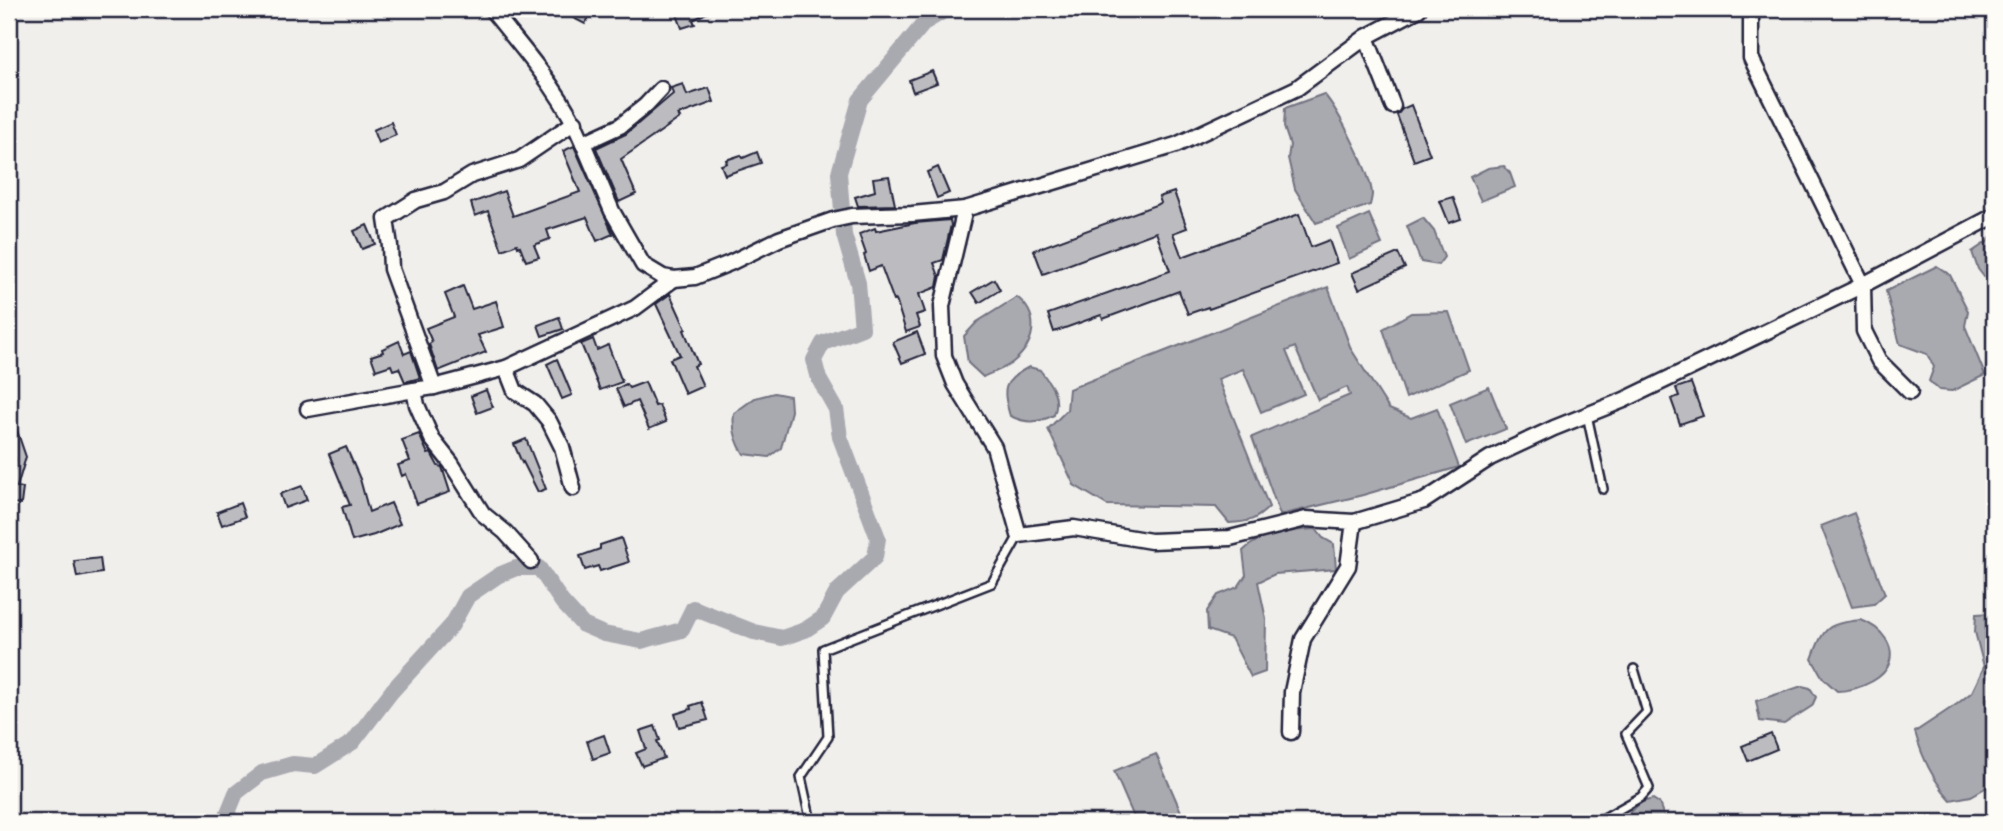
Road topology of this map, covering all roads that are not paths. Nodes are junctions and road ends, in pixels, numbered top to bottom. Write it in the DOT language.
graph roads {
  1 [pos="491,9"];
  2 [pos="1419,9"];
  3 [pos="1752,9"];
  4 [pos="1366,37"];
  5 [pos="661,89"];
  6 [pos="1393,106"];
  7 [pos="575,122"];
  8 [pos="583,142"];
  9 [pos="965,209"];
  10 [pos="1994,216"];
  11 [pos="674,279"];
  12 [pos="1863,285"];
  13 [pos="506,368"];
  14 [pos="434,387"];
  15 [pos="414,390"];
  16 [pos="1910,392"];
  17 [pos="308,409"];
  18 [pos="1587,415"];
  19 [pos="573,488"];
  20 [pos="1603,489"];
  21 [pos="1354,522"];
  22 [pos="1019,535"];
  23 [pos="531,561"];
  24 [pos="1633,669"];
  25 [pos="1291,732"];
  26 [pos="811,822"];
  27 [pos="1597,822"];
  1 -- 7 [label="street"];
  2 -- 4 [label="street"];
  3 -- 12 [label="street"];
  4 -- 6 [label="street"];
  4 -- 9 [label="street"];
  5 -- 8 [label="street"];
  7 -- 8 [label="street"];
  7 -- 14 [label="street"];
  8 -- 11 [label="street"];
  9 -- 11 [label="street"];
  9 -- 22 [label="street"];
  10 -- 12 [label="street"];
  11 -- 13 [label="street"];
  12 -- 16 [label="street"];
  12 -- 18 [label="street"];
  13 -- 14 [label="street"];
  13 -- 19 [label="street"];
  14 -- 15 [label="street"];
  15 -- 17 [label="street"];
  15 -- 23 [label="street"];
  18 -- 20 [label="lane"];
  18 -- 21 [label="street"];
  21 -- 22 [label="street"];
  21 -- 25 [label="street"];
  22 -- 26 [label="lane"];
  24 -- 27 [label="lane"];
}
